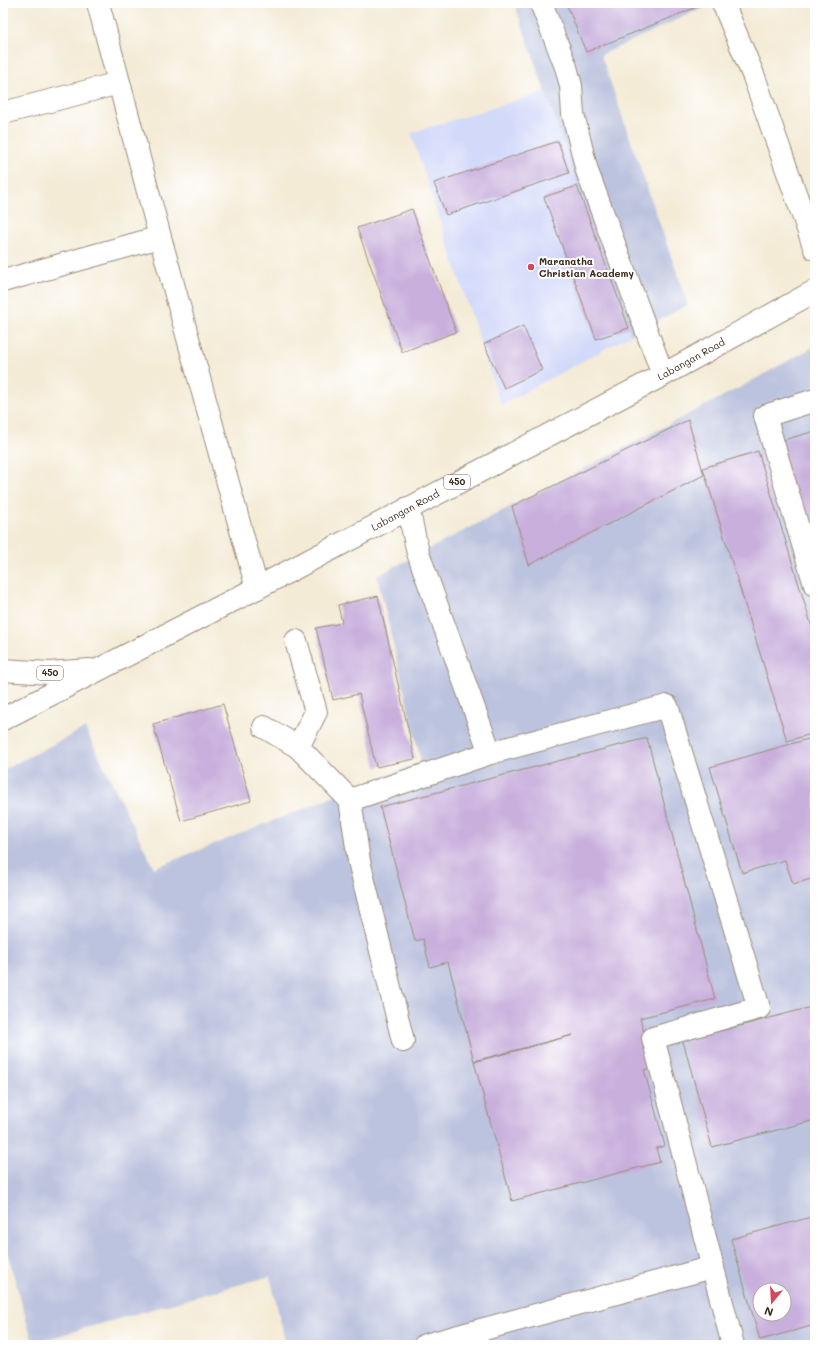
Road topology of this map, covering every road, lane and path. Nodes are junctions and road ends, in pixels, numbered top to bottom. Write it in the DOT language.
graph roads {
  1 [pos="98,3"];
  2 [pos="541,3"];
  3 [pos="723,3"];
  4 [pos="119,82"];
  5 [pos="3,112"];
  6 [pos="160,237"];
  7 [pos="815,249"];
  8 [pos="3,281"];
  9 [pos="815,291"];
  10 [pos="663,375"];
  11 [pos="815,400"];
  12 [pos="408,508"];
  13 [pos="815,585"];
  14 [pos="257,588"];
  15 [pos="296,641"];
  16 [pos="3,670"];
  17 [pos="98,670"];
  18 [pos="3,719"];
  19 [pos="264,727"];
  20 [pos="298,747"];
  21 [pos="490,754"];
  22 [pos="350,800"];
  23 [pos="403,1041"];
  24 [pos="713,1267"];
  25 [pos="425,1345"];
  26 [pos="733,1345"];
  1 -- 4 [label="street"];
  2 -- 10 [label="street"];
  3 -- 7 [label="street"];
  4 -- 5 [label="street"];
  4 -- 6 [label="street"];
  6 -- 8 [label="street"];
  6 -- 14 [label="street"];
  9 -- 10 [label="street, Labangan Road / 450"];
  10 -- 12 [label="street, Labangan Road / 450"];
  11 -- 13 [label="street"];
  12 -- 14 [label="street, Labangan Road / 450"];
  12 -- 21 [label="street"];
  14 -- 17 [label="street, Labangan Road / 450"];
  15 -- 20 [label="street"];
  16 -- 17 [label="street, Labangan Road / 450"];
  17 -- 18 [label="street"];
  19 -- 20 [label="street"];
  20 -- 22 [label="street"];
  21 -- 22 [label="street"];
  21 -- 24 [label="street"];
  22 -- 23 [label="street"];
  24 -- 25 [label="street"];
  24 -- 26 [label="street"];
}
